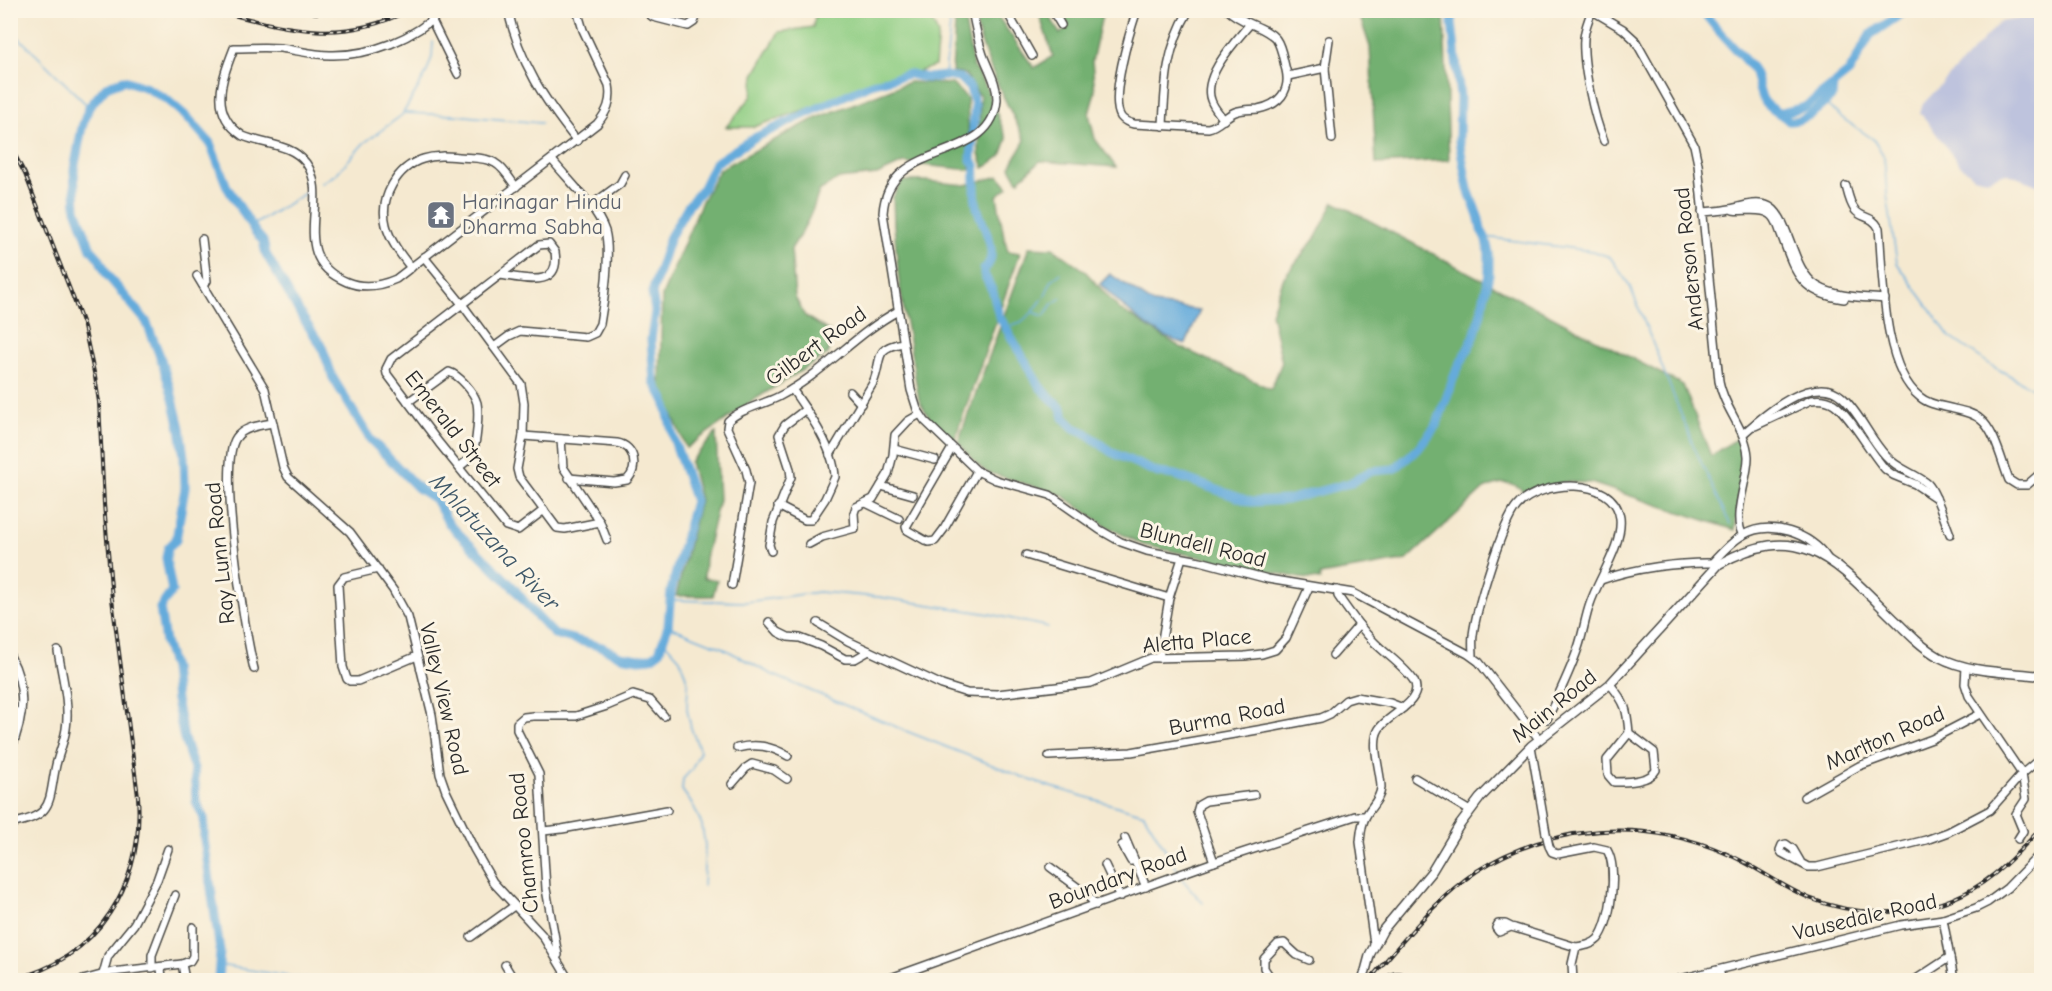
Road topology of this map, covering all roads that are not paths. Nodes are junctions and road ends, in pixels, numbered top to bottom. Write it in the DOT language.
graph roads {
  1 [pos="315,10"];
  2 [pos="336,10"];
  3 [pos="443,10"];
  4 [pos="508,10"];
  5 [pos="577,10"];
  6 [pos="699,10"];
  7 [pos="972,10"];
  8 [pos="1006,10"];
  9 [pos="1052,10"];
  10 [pos="1137,10"];
  11 [pos="1189,10"];
  12 [pos="1228,10"];
  13 [pos="645,11"];
  14 [pos="1591,11"];
  15 [pos="432,21"];
  16 [pos="1060,25"];
  17 [pos="1249,25"];
  18 [pos="1329,40"];
  19 [pos="1032,57"];
  20 [pos="1325,68"];
  21 [pos="458,74"];
  22 [pos="1288,76"];
  23 [pos="1224,120"];
  24 [pos="1163,126"];
  25 [pos="1332,139"];
  26 [pos="577,141"];
  27 [pos="1604,141"];
  28 [pos="552,160"];
  29 [pos="625,175"];
  30 [pos="1846,186"];
  31 [pos="516,187"];
  32 [pos="590,206"];
  33 [pos="1702,212"];
  34 [pos="202,239"];
  35 [pos="424,257"];
  36 [pos="411,268"];
  37 [pos="500,275"];
  38 [pos="197,276"];
  39 [pos="202,285"];
  40 [pos="1885,300"];
  41 [pos="462,304"];
  42 [pos="898,311"];
  43 [pos="903,343"];
  44 [pos="494,347"];
  45 [pos="792,389"];
  46 [pos="850,392"];
  47 [pos="408,402"];
  48 [pos="861,404"];
  49 [pos="806,409"];
  50 [pos="920,414"];
  51 [pos="273,423"];
  52 [pos="1750,428"];
  53 [pos="1743,434"];
  54 [pos="523,436"];
  55 [pos="561,439"];
  56 [pos="952,448"];
  57 [pos="894,449"];
  58 [pos="830,455"];
  59 [pos="934,460"];
  60 [pos="459,467"];
  61 [pos="977,471"];
  62 [pos="2042,472"];
  63 [pos="569,478"];
  64 [pos="881,486"];
  65 [pos="913,495"];
  66 [pos="1936,498"];
  67 [pos="866,502"];
  68 [pos="778,506"];
  69 [pos="544,510"];
  70 [pos="899,519"];
  71 [pos="600,522"];
  72 [pos="1950,534"];
  73 [pos="1743,535"];
  74 [pos="607,540"];
  75 [pos="810,543"];
  76 [pos="771,551"];
  77 [pos="1026,555"];
  78 [pos="1182,558"];
  79 [pos="1827,558"];
  80 [pos="1715,563"];
  81 [pos="378,569"];
  82 [pos="1600,580"];
  83 [pos="732,585"];
  84 [pos="1309,587"];
  85 [pos="1337,590"];
  86 [pos="1169,598"];
  87 [pos="769,622"];
  88 [pos="818,623"];
  89 [pos="1359,625"];
  90 [pos="58,651"];
  91 [pos="869,651"];
  92 [pos="1333,655"];
  93 [pos="10,656"];
  94 [pos="417,656"];
  95 [pos="1473,657"];
  96 [pos="1159,658"];
  97 [pos="1966,667"];
  98 [pos="254,669"];
  99 [pos="2042,676"];
  100 [pos="1610,684"];
  101 [pos="1403,708"];
  102 [pos="10,710"];
  103 [pos="21,713"];
  104 [pos="1980,714"];
  105 [pos="664,716"];
  106 [pos="1547,719"];
  107 [pos="1629,734"];
  108 [pos="1539,739"];
  109 [pos="1532,746"];
  110 [pos="737,748"];
  111 [pos="10,751"];
  112 [pos="788,756"];
  113 [pos="1049,756"];
  114 [pos="2042,757"];
  115 [pos="2022,774"];
  116 [pos="1415,778"];
  117 [pos="787,779"];
  118 [pos="732,784"];
  119 [pos="1254,795"];
  120 [pos="1804,797"];
  121 [pos="667,810"];
  122 [pos="1470,811"];
  123 [pos="1365,816"];
  124 [pos="10,824"];
  125 [pos="543,831"];
  126 [pos="2018,839"];
  127 [pos="1124,841"];
  128 [pos="168,849"];
  129 [pos="2042,852"];
  130 [pos="1800,861"];
  131 [pos="1214,862"];
  132 [pos="1105,865"];
  133 [pos="1050,867"];
  134 [pos="1145,887"];
  135 [pos="175,895"];
  136 [pos="1120,897"];
  137 [pos="1096,905"];
  138 [pos="514,906"];
  139 [pos="1943,919"];
  140 [pos="193,927"];
  141 [pos="1511,927"];
  142 [pos="471,938"];
  143 [pos="1374,944"];
  144 [pos="1576,947"];
  145 [pos="1950,957"];
  146 [pos="1309,960"];
  147 [pos="560,963"];
  148 [pos="182,964"];
  149 [pos="505,965"];
  150 [pos="161,967"];
  151 [pos="152,968"];
  152 [pos="1719,970"];
  153 [pos="105,977"];
  154 [pos="568,979"];
  155 [pos="83,981"];
  156 [pos="162,981"];
  157 [pos="185,981"];
  158 [pos="514,981"];
  159 [pos="553,981"];
  160 [pos="885,981"];
  161 [pos="1272,981"];
  162 [pos="1363,981"];
  163 [pos="1388,981"];
  164 [pos="1408,981"];
  165 [pos="1573,981"];
  166 [pos="1676,981"];
  167 [pos="1722,981"];
  168 [pos="1915,981"];
  169 [pos="1954,981"];
  1 -- 2 [label="street"];
  3 -- 15 [label="street"];
  4 -- 26 [label="street"];
  5 -- 26 [label="street"];
  6 -- 13 [label="street"];
  7 -- 42 [label="street, Blundell Road"];
  8 -- 19 [label="street"];
  9 -- 16 [label="street"];
  10 -- 24 [label="street"];
  11 -- 24 [label="street"];
  12 -- 17 [label="street"];
  14 -- 27 [label="street"];
  14 -- 33 [label="street, Anderson Road"];
  15 -- 21 [label="street"];
  15 -- 36 [label="street"];
  17 -- 22 [label="street"];
  17 -- 23 [label="street"];
  18 -- 20 [label="street"];
  20 -- 22 [label="street"];
  20 -- 25 [label="street"];
  22 -- 23 [label="street"];
  23 -- 24 [label="street"];
  26 -- 28 [label="street"];
  28 -- 31 [label="street"];
  28 -- 32 [label="street"];
  29 -- 32 [label="street"];
  30 -- 40 [label="street"];
  31 -- 35 [label="street"];
  31 -- 36 [label="street"];
  32 -- 44 [label="street"];
  33 -- 40 [label="street"];
  33 -- 53 [label="street, Anderson Road"];
  34 -- 39 [label="street"];
  35 -- 36 [label="street"];
  35 -- 41 [label="street"];
  37 -- 37 [label="street, Emerald Street"];
  37 -- 41 [label="street, Emerald Street"];
  38 -- 39 [label="street, Valley View Road"];
  39 -- 51 [label="street, Valley View Road"];
  40 -- 62 [label="street"];
  41 -- 44 [label="street"];
  41 -- 47 [label="street, Emerald Street"];
  42 -- 43 [label="street, Blundell Road"];
  42 -- 45 [label="street, Gilbert Road"];
  43 -- 48 [label="street"];
  43 -- 50 [label="street, Blundell Road"];
  44 -- 54 [label="street"];
  45 -- 49 [label="street"];
  45 -- 83 [label="street, Gilbert Road"];
  46 -- 48 [label="street"];
  47 -- 60 [label="street, Emerald Street"];
  47 -- 60 [label="street"];
  48 -- 58 [label="street"];
  49 -- 58 [label="street"];
  49 -- 68 [label="street"];
  50 -- 56 [label="street, Blundell Road"];
  50 -- 57 [label="street"];
  51 -- 81 [label="street, Valley View Road"];
  51 -- 98 [label="street, Ray Lunn Road"];
  52 -- 53 [label="street"];
  52 -- 66 [label="street"];
  52 -- 66 [label="street"];
  53 -- 73 [label="street, Anderson Road"];
  54 -- 55 [label="street"];
  54 -- 69 [label="street"];
  55 -- 63 [label="street"];
  55 -- 63 [label="street"];
  56 -- 61 [label="street, Blundell Road"];
  56 -- 61 [label="street"];
  57 -- 59 [label="street"];
  57 -- 64 [label="street"];
  58 -- 68 [label="street"];
  60 -- 69 [label="street, Emerald Street"];
  61 -- 78 [label="street, Blundell Road"];
  63 -- 71 [label="street"];
  64 -- 65 [label="street"];
  64 -- 67 [label="street"];
  66 -- 72 [label="street"];
  67 -- 70 [label="street"];
  67 -- 75 [label="street"];
  68 -- 76 [label="street"];
  69 -- 71 [label="street"];
  71 -- 74 [label="street"];
  73 -- 79 [label="street, Main Road"];
  73 -- 80 [label="street, Main Road"];
  77 -- 86 [label="street"];
  78 -- 84 [label="street, Blundell Road"];
  78 -- 86 [label="street"];
  79 -- 80 [label="main road, Main Road"];
  79 -- 97 [label="main road, Main Road"];
  80 -- 82 [label="street"];
  80 -- 100 [label="main road, Main Road"];
  81 -- 94 [label="street, Valley View Road"];
  81 -- 94 [label="street"];
  82 -- 95 [label="street"];
  82 -- 106 [label="street"];
  84 -- 85 [label="street, Blundell Road"];
  84 -- 96 [label="street, Aletta Place"];
  85 -- 89 [label="street"];
  85 -- 95 [label="street, Blundell Road"];
  86 -- 96 [label="street"];
  87 -- 91 [label="street"];
  88 -- 91 [label="street, Aletta Place"];
  89 -- 92 [label="street"];
  89 -- 101 [label="street"];
  90 -- 124 [label="street"];
  91 -- 96 [label="street, Aletta Place"];
  93 -- 103 [label="street"];
  94 -- 138 [label="street, Valley View Road"];
  95 -- 108 [label="street, Blundell Road"];
  97 -- 99 [label="main road, Main Road"];
  97 -- 104 [label="street"];
  100 -- 107 [label="street"];
  100 -- 108 [label="main road, Main Road"];
  101 -- 113 [label="street, Burma Road"];
  101 -- 123 [label="street"];
  102 -- 103 [label="street"];
  103 -- 111 [label="street"];
  104 -- 115 [label="street"];
  104 -- 120 [label="street, Marlton Road"];
  105 -- 125 [label="street, Chamroo Road"];
  107 -- 107 [label="street"];
  108 -- 109 [label="main road, Main Road"];
  109 -- 122 [label="main road, Main Road"];
  109 -- 144 [label="street, bridge"];
  110 -- 112 [label="street"];
  114 -- 115 [label="street"];
  115 -- 126 [label="street"];
  115 -- 130 [label="street"];
  116 -- 122 [label="street"];
  117 -- 118 [label="street"];
  119 -- 131 [label="street"];
  121 -- 125 [label="street"];
  122 -- 143 [label="main road, Main Road"];
  123 -- 131 [label="street, Boundary Road"];
  123 -- 143 [label="street"];
  125 -- 147 [label="street, Chamroo Road"];
  127 -- 134 [label="street"];
  128 -- 153 [label="street"];
  129 -- 139 [label="street, Vausedale Road"];
  131 -- 134 [label="street, Boundary Road"];
  132 -- 136 [label="street"];
  133 -- 137 [label="street"];
  134 -- 136 [label="street, Boundary Road"];
  135 -- 151 [label="street"];
  136 -- 137 [label="street, Boundary Road"];
  137 -- 160 [label="street, Boundary Road"];
  138 -- 142 [label="street"];
  138 -- 147 [label="street, Valley View Road"];
  139 -- 145 [label="street"];
  139 -- 152 [label="street, Vausedale Road"];
  140 -- 148 [label="street"];
  141 -- 144 [label="street"];
  143 -- 162 [label="main road, Main Road"];
  144 -- 165 [label="street"];
  145 -- 168 [label="street"];
  145 -- 169 [label="street"];
  146 -- 161 [label="street"];
  147 -- 154 [label="street, Valley View Road"];
  148 -- 150 [label="street"];
  148 -- 157 [label="street"];
  149 -- 158 [label="street"];
  150 -- 151 [label="street"];
  150 -- 156 [label="street"];
  151 -- 153 [label="street"];
  152 -- 166 [label="street, Vausedale Road"];
  152 -- 167 [label="street"];
  153 -- 155 [label="street"];
  154 -- 159 [label="street"];
  163 -- 164 [label="street"];
}
